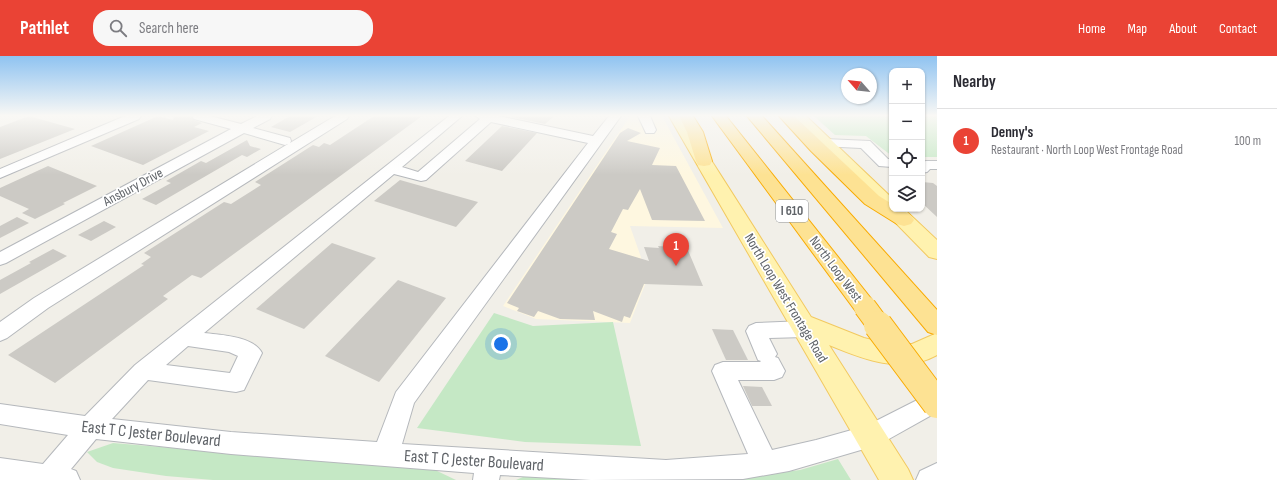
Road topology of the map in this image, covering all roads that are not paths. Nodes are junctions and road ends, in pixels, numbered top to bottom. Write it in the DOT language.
graph roads {
  1 [pos="89,136"];
  2 [pos="228,136"];
  3 [pos="268,136"];
  4 [pos="311,136"];
  5 [pos="432,136"];
  6 [pos="466,136"];
  7 [pos="573,136"];
  8 [pos="601,136"];
  9 [pos="688,136"];
  10 [pos="696,136"];
  11 [pos="734,136"];
  12 [pos="771,136"];
  13 [pos="805,136"];
  14 [pos="818,136"];
  15 [pos="285,141"];
  16 [pos="597,141"];
  17 [pos="825,143"];
  18 [pos="704,161"];
  19 [pos="889,163"];
  20 [pos="937,165"];
  21 [pos="925,166"];
  22 [pos="392,169"];
  23 [pos="925,170"];
  24 [pos="0,174"];
  25 [pos="937,174"];
  26 [pos="889,205"];
  27 [pos="889,208"];
  28 [pos="896,212"];
  29 [pos="937,252"];
  30 [pos="0,259"];
  31 [pos="804,326"];
  32 [pos="937,326"];
  33 [pos="0,333"];
  34 [pos="183,338"];
  35 [pos="937,343"];
  36 [pos="143,371"];
  37 [pos="937,400"];
  38 [pos="937,404"];
  39 [pos="0,414"];
  40 [pos="89,428"];
  41 [pos="871,436"];
  42 [pos="386,454"];
  43 [pos="765,464"];
  44 [pos="0,470"];
  45 [pos="487,471"];
  46 [pos="937,475"];
  47 [pos="58,479"];
  48 [pos="897,480"];
  49 [pos="929,480"];
  1 -- 24 [label="street"];
  2 -- 30 [label="street, Ansbury Drive"];
  3 -- 15 [label="street"];
  4 -- 33 [label="street"];
  5 -- 22 [label="street"];
  6 -- 22 [label="street"];
  7 -- 16 [label="street"];
  8 -- 16 [label="street"];
  9 -- 18 [label="main road, North Loop West Frontage Road"];
  10 -- 18 [label="highway"];
  11 -- 38 [label="highway, North Loop West / I 610, bridge"];
  12 -- 32 [label="highway, I 610"];
  13 -- 27 [label="highway"];
  14 -- 17 [label="main road"];
  16 -- 42 [label="street"];
  17 -- 19 [label="street"];
  17 -- 26 [label="main road"];
  18 -- 31 [label="main road, North Loop West Frontage Road"];
  20 -- 21 [label="street"];
  22 -- 34 [label="street"];
  23 -- 25 [label="street"];
  28 -- 29 [label="main road"];
  31 -- 35 [label="main road"];
  31 -- 41 [label="main road, North Loop West Frontage Road"];
  31 -- 43 [label="street"];
  34 -- 36 [label="street"];
  34 -- 36 [label="street"];
  36 -- 40 [label="street"];
  37 -- 41 [label="street, East T C Jester Boulevard"];
  39 -- 40 [label="street, East T C Jester Boulevard"];
  40 -- 42 [label="street, East T C Jester Boulevard"];
  40 -- 47 [label="street"];
  41 -- 43 [label="street, East T C Jester Boulevard"];
  41 -- 48 [label="main road, North Loop West Frontage Road"];
  42 -- 45 [label="street, East T C Jester Boulevard"];
  43 -- 45 [label="street, East T C Jester Boulevard"];
  44 -- 47 [label="street"];
  46 -- 49 [label="street"];
}
